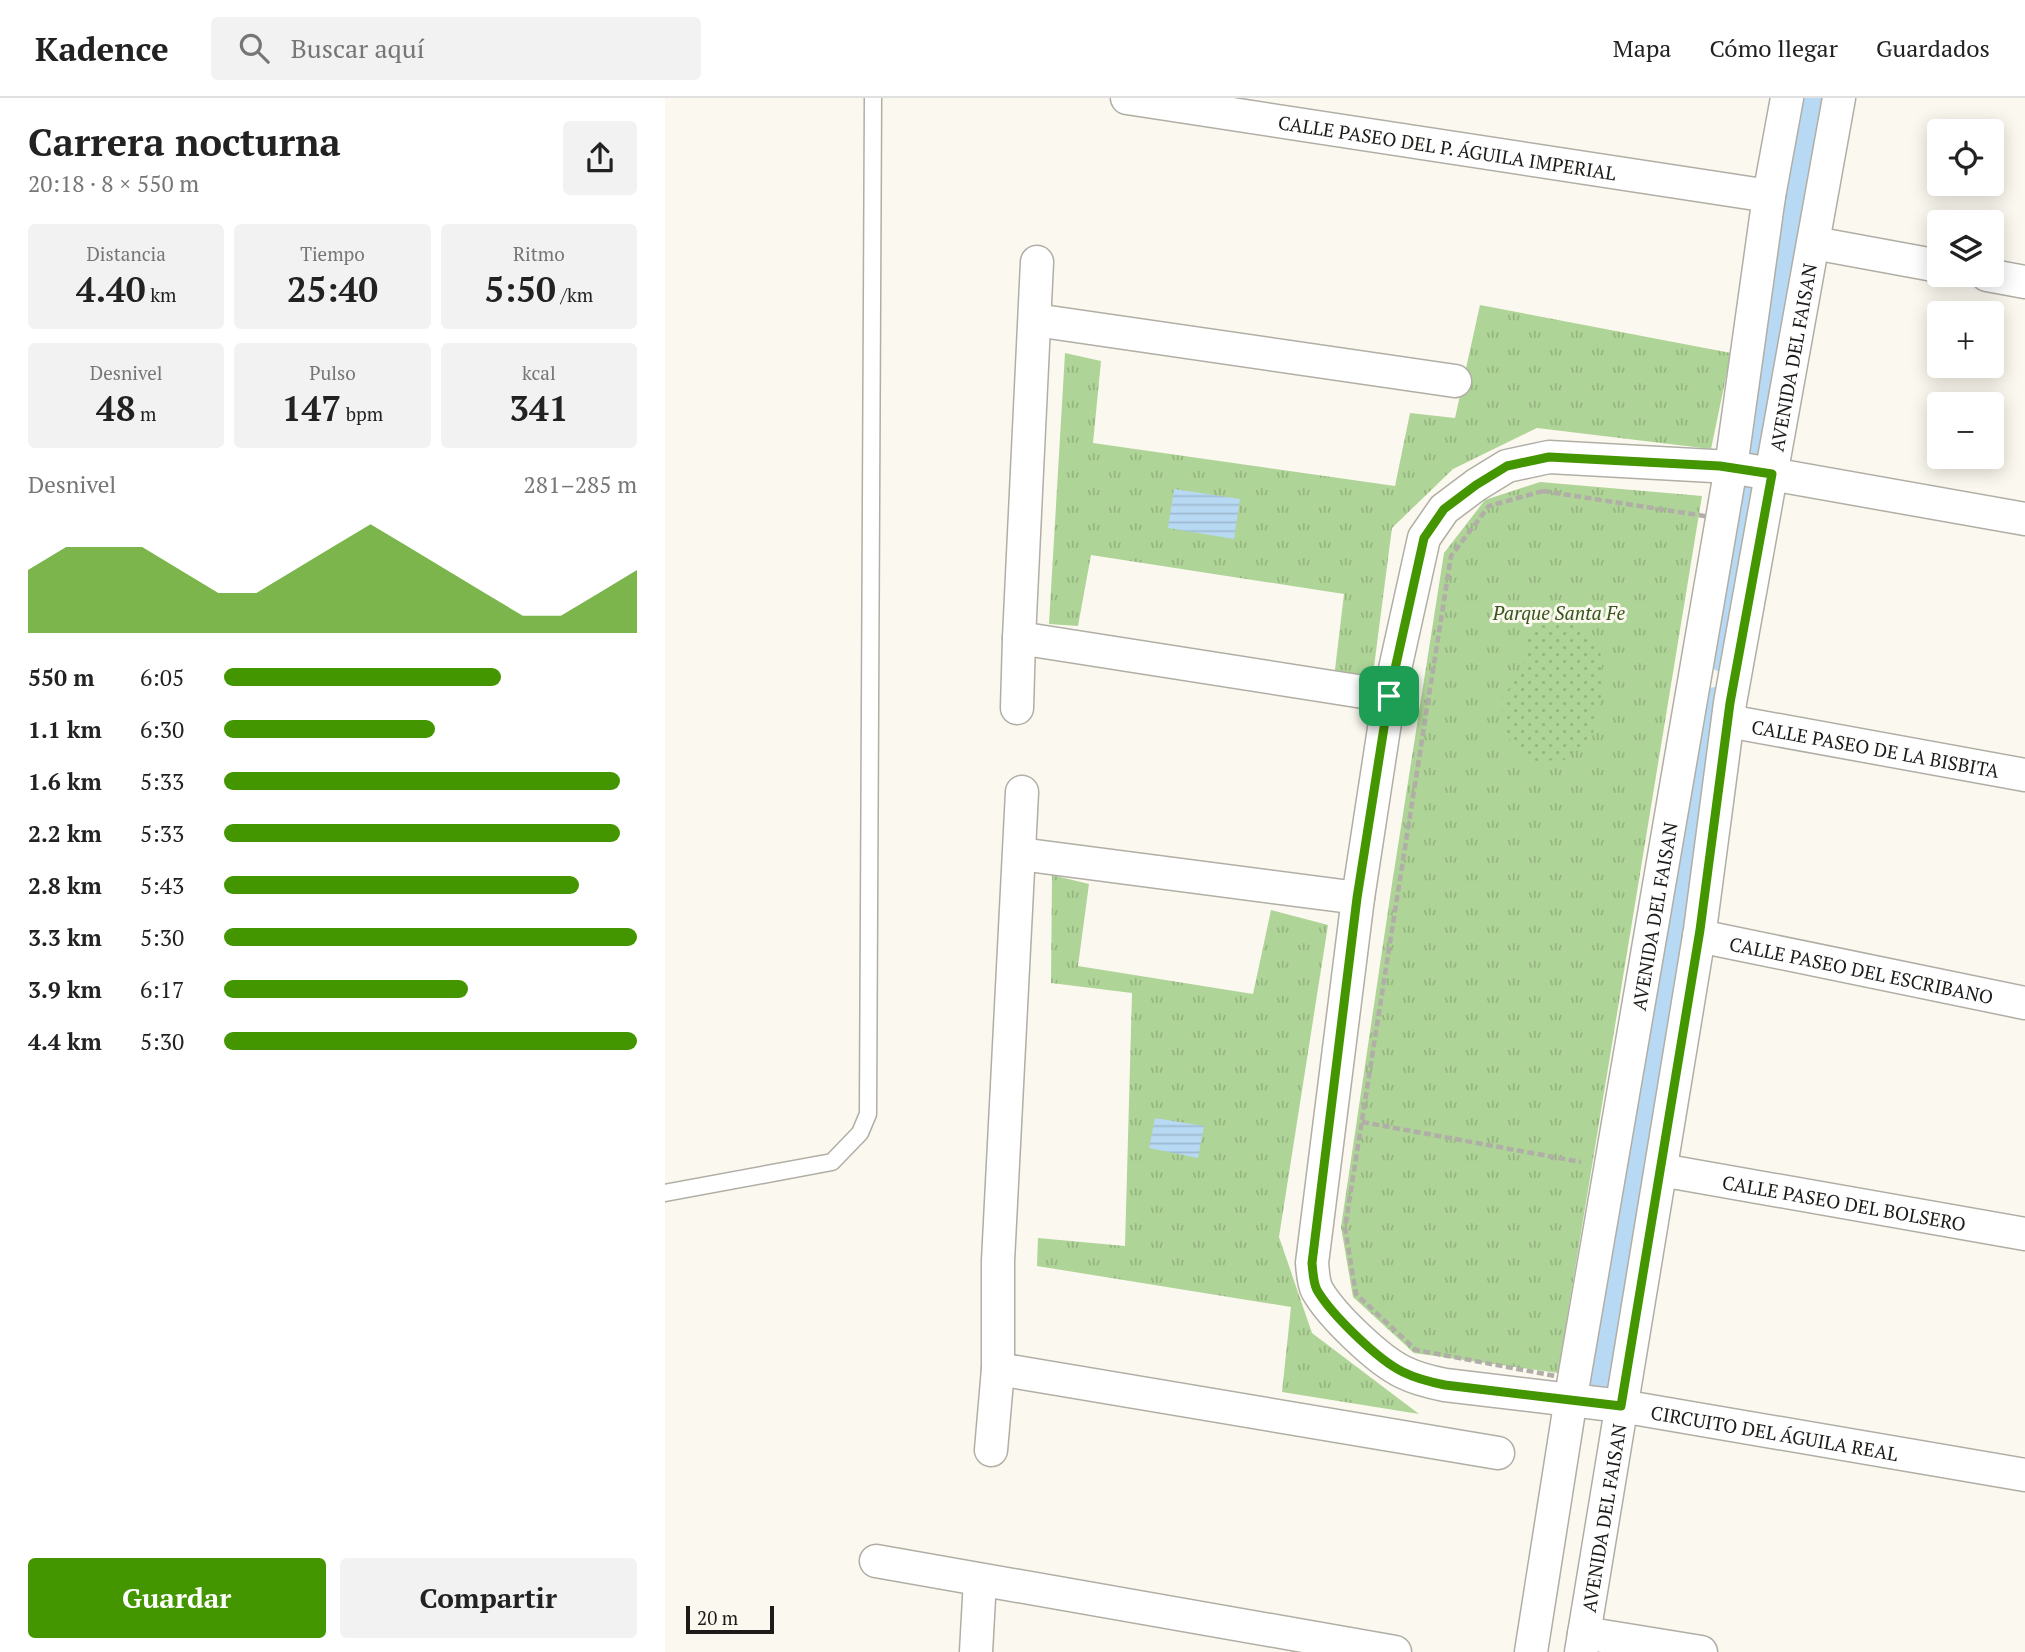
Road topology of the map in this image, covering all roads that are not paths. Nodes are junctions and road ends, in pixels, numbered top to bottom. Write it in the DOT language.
graph roads {
  1 [pos="873,98"];
  2 [pos="1126,98"];
  3 [pos="1787,98"];
  4 [pos="1839,98"];
  5 [pos="1769,195"];
  6 [pos="1814,243"];
  7 [pos="1037,262"];
  8 [pos="1927,264"];
  9 [pos="2004,278"];
  10 [pos="2025,282"];
  11 [pos="1035,320"];
  12 [pos="1455,381"];
  13 [pos="1731,467"];
  14 [pos="1772,474"];
  15 [pos="2025,519"];
  16 [pos="1019,638"];
  17 [pos="1389,696"];
  18 [pos="1017,708"];
  19 [pos="1728,721"];
  20 [pos="2025,775"];
  21 [pos="1022,792"];
  22 [pos="1020,853"];
  23 [pos="1357,898"];
  24 [pos="1699,936"];
  25 [pos="2025,1003"];
  26 [pos="1661,1170"];
  27 [pos="665,1193"];
  28 [pos="2025,1234"];
  29 [pos="998,1369"];
  30 [pos="1571,1400"];
  31 [pos="1621,1406"];
  32 [pos="991,1450"];
  33 [pos="1498,1453"];
  34 [pos="2025,1475"];
  35 [pos="876,1561"];
  36 [pos="980,1580"];
  37 [pos="1582,1643"];
  38 [pos="976,1652"];
  39 [pos="1395,1652"];
  40 [pos="1531,1652"];
  41 [pos="1701,1652"];
  1 -- 27 [label="lane"];
  2 -- 5 [label="street, CALLE PASEO DEL P. ÁGUILA IMPERIAL"];
  3 -- 5 [label="street, AVENIDA DEL FAISAN"];
  4 -- 6 [label="street, AVENIDA DEL FAISAN"];
  5 -- 13 [label="street, AVENIDA DEL FAISAN"];
  6 -- 8 [label="street"];
  6 -- 14 [label="street, AVENIDA DEL FAISAN"];
  7 -- 11 [label="street"];
  9 -- 10 [label="street"];
  11 -- 12 [label="street"];
  11 -- 16 [label="street"];
  13 -- 14 [label="street, CIRCUITO DEL ÁGUILA REAL"];
  13 -- 17 [label="street, CIRCUITO DEL ÁGUILA REAL"];
  13 -- 30 [label="street, AVENIDA DEL FAISAN"];
  14 -- 15 [label="street, CIRCUITO DEL ÁGUILA REAL"];
  14 -- 19 [label="street, AVENIDA DEL FAISAN"];
  16 -- 17 [label="street"];
  16 -- 18 [label="street"];
  17 -- 23 [label="street, CIRCUITO DEL ÁGUILA REAL"];
  19 -- 20 [label="street, CALLE PASEO DE LA BISBITA"];
  19 -- 24 [label="street, AVENIDA DEL FAISAN"];
  21 -- 22 [label="street"];
  22 -- 23 [label="street"];
  22 -- 29 [label="street"];
  23 -- 30 [label="street, CIRCUITO DEL ÁGUILA REAL"];
  24 -- 25 [label="street, CALLE PASEO DEL ESCRIBANO"];
  24 -- 26 [label="street, AVENIDA DEL FAISAN"];
  26 -- 28 [label="street, CALLE PASEO DEL BOLSERO"];
  26 -- 31 [label="street, AVENIDA DEL FAISAN"];
  29 -- 32 [label="street"];
  29 -- 33 [label="street"];
  30 -- 31 [label="street, CIRCUITO DEL ÁGUILA REAL"];
  30 -- 40 [label="street, AVENIDA DEL FAISAN"];
  31 -- 34 [label="street, CIRCUITO DEL ÁGUILA REAL"];
  31 -- 37 [label="street, AVENIDA DEL FAISAN"];
  35 -- 36 [label="street"];
  36 -- 38 [label="street"];
  36 -- 39 [label="street"];
  37 -- 41 [label="street"];
}
